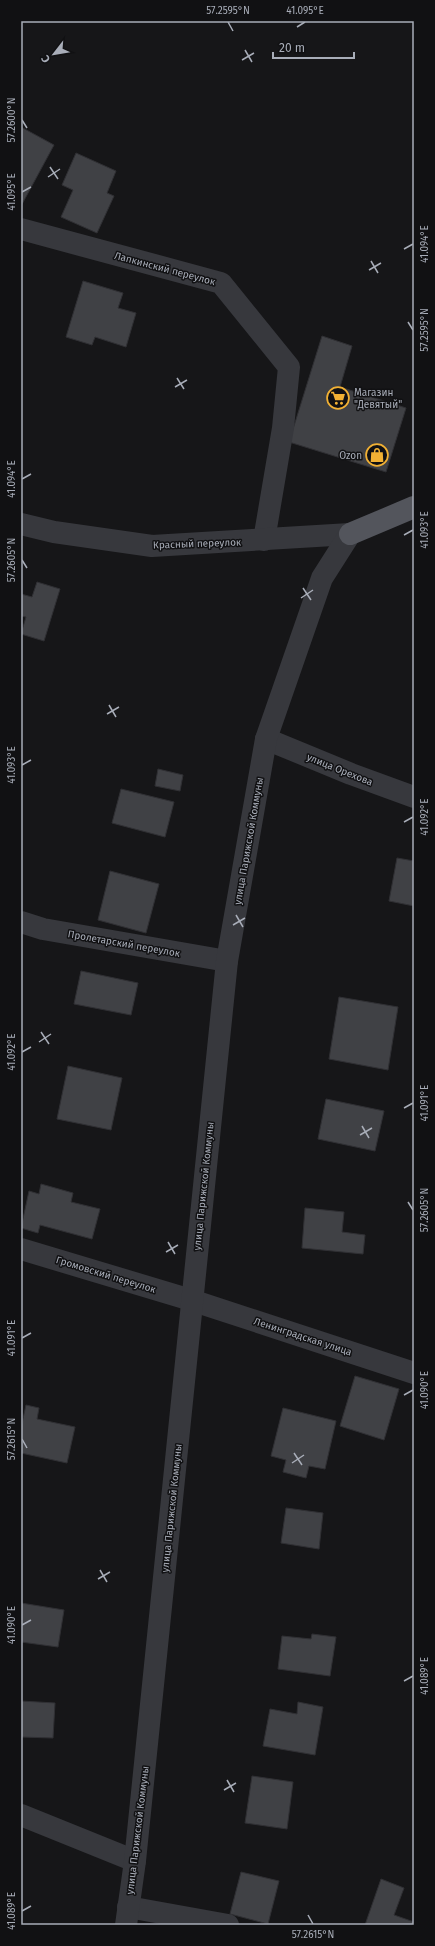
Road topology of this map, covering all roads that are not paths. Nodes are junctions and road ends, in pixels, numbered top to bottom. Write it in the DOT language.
graph roads {
  1 [pos="21,229"];
  2 [pos="414,507"];
  3 [pos="21,524"];
  4 [pos="350,534"];
  5 [pos="264,540"];
  6 [pos="266,739"];
  7 [pos="414,797"];
  8 [pos="21,922"];
  9 [pos="227,961"];
  10 [pos="21,1249"];
  11 [pos="191,1300"];
  12 [pos="414,1373"];
  13 [pos="21,1815"];
  14 [pos="135,1861"];
  15 [pos="127,1916"];
  16 [pos="228,1925"];
  1 -- 5 [label="street, Лапкинский переулок"];
  2 -- 4 [label="main road"];
  3 -- 5 [label="street, Красный переулок"];
  4 -- 5 [label="street, Красный переулок"];
  4 -- 6 [label="street, улица Парижской Коммуны"];
  6 -- 7 [label="street, улица Орехова"];
  6 -- 9 [label="street, улица Парижской Коммуны"];
  8 -- 9 [label="street, Пролетарский переулок"];
  9 -- 11 [label="street, улица Парижской Коммуны"];
  10 -- 11 [label="street, Громовский переулок"];
  11 -- 12 [label="street, Ленинградская улица"];
  11 -- 14 [label="street, улица Парижской Коммуны"];
  13 -- 14 [label="street"];
  14 -- 15 [label="street, улица Парижской Коммуны"];
  15 -- 16 [label="street"];
}
